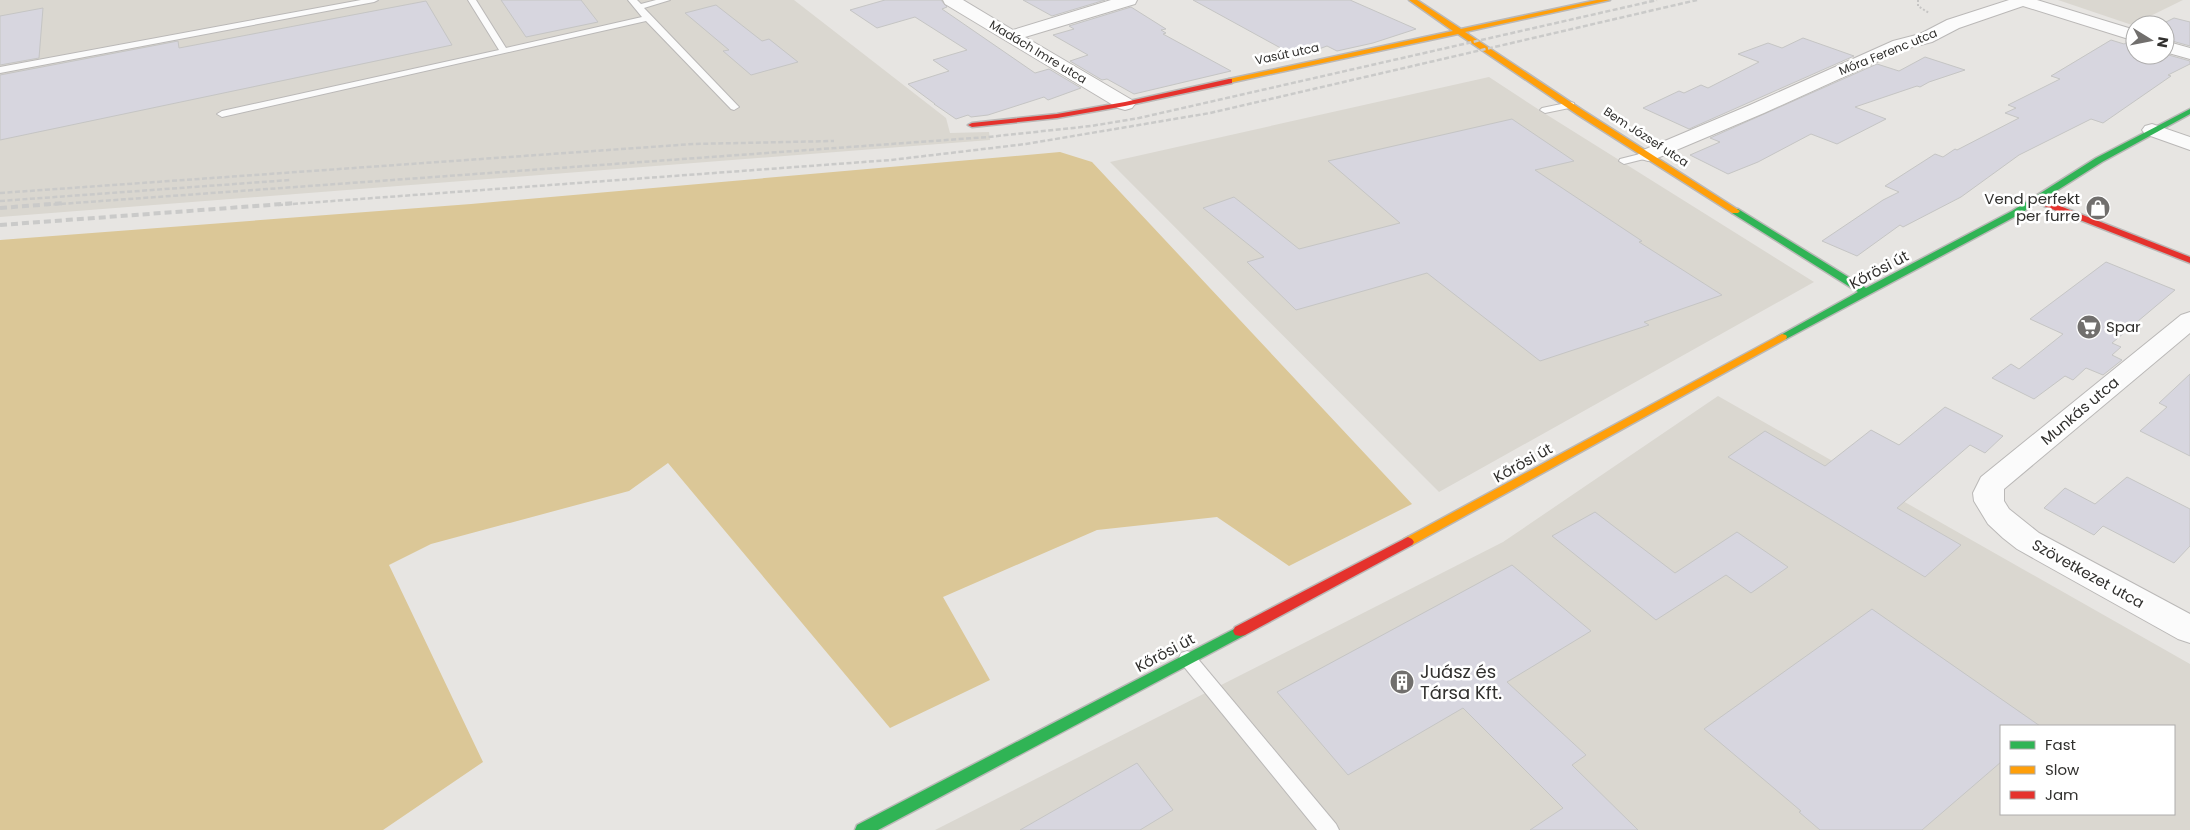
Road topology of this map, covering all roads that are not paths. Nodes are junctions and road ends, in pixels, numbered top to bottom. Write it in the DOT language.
graph roads {
  1 [pos="374,0"];
  2 [pos="472,0"];
  3 [pos="632,0"];
  4 [pos="666,0"];
  5 [pos="950,0"];
  6 [pos="1129,0"];
  7 [pos="1412,0"];
  8 [pos="1606,0"];
  9 [pos="639,7"];
  10 [pos="648,18"];
  11 [pos="1459,32"];
  12 [pos="2125,33"];
  13 [pos="1010,36"];
  14 [pos="2175,49"];
  15 [pos="504,51"];
  16 [pos="2190,54"];
  17 [pos="0,70"];
  18 [pos="1125,104"];
  19 [pos="1571,105"];
  20 [pos="734,107"];
  21 [pos="1545,110"];
  22 [pos="2190,111"];
  23 [pos="222,114"];
  24 [pos="972,126"];
  25 [pos="2152,130"];
  26 [pos="2190,144"];
  27 [pos="1648,155"];
  28 [pos="1624,161"];
  29 [pos="2036,200"];
  30 [pos="2190,260"];
  31 [pos="1866,293"];
  32 [pos="2190,320"];
  33 [pos="1993,509"];
  34 [pos="2190,630"];
  35 [pos="1187,658"];
  36 [pos="1326,829"];
  37 [pos="864,830"];
  1 -- 17 [label="lane"];
  2 -- 15 [label="lane"];
  3 -- 9 [label="lane"];
  4 -- 9 [label="lane"];
  5 -- 13 [label="street, Madách Imre utca"];
  6 -- 13 [label="street"];
  7 -- 11 [label="main road, Bem József utca"];
  8 -- 11 [label="main road, Vasút utca"];
  9 -- 10 [label="lane"];
  10 -- 15 [label="lane"];
  10 -- 20 [label="lane"];
  11 -- 18 [label="main road, Vasút utca"];
  11 -- 19 [label="main road, Bem József utca"];
  12 -- 27 [label="street, Móra Ferenc utca"];
  13 -- 18 [label="street, Madách Imre utca"];
  14 -- 16 [label="street"];
  15 -- 23 [label="lane"];
  18 -- 24 [label="main road, Vasút utca"];
  19 -- 21 [label="lane"];
  19 -- 27 [label="main road, Bem József utca"];
  22 -- 25 [label="main road, Kőrösi út"];
  25 -- 26 [label="street"];
  25 -- 29 [label="main road, Kőrösi út"];
  27 -- 28 [label="lane"];
  27 -- 31 [label="main road, Bem József utca"];
  29 -- 30 [label="main road"];
  29 -- 31 [label="main road, Kőrösi út"];
  31 -- 35 [label="main road, Kőrösi út"];
  32 -- 33 [label="street, Munkás utca"];
  33 -- 34 [label="street, Szövetkezet utca"];
  35 -- 36 [label="lane"];
  35 -- 37 [label="main road, Kőrösi út"];
}
